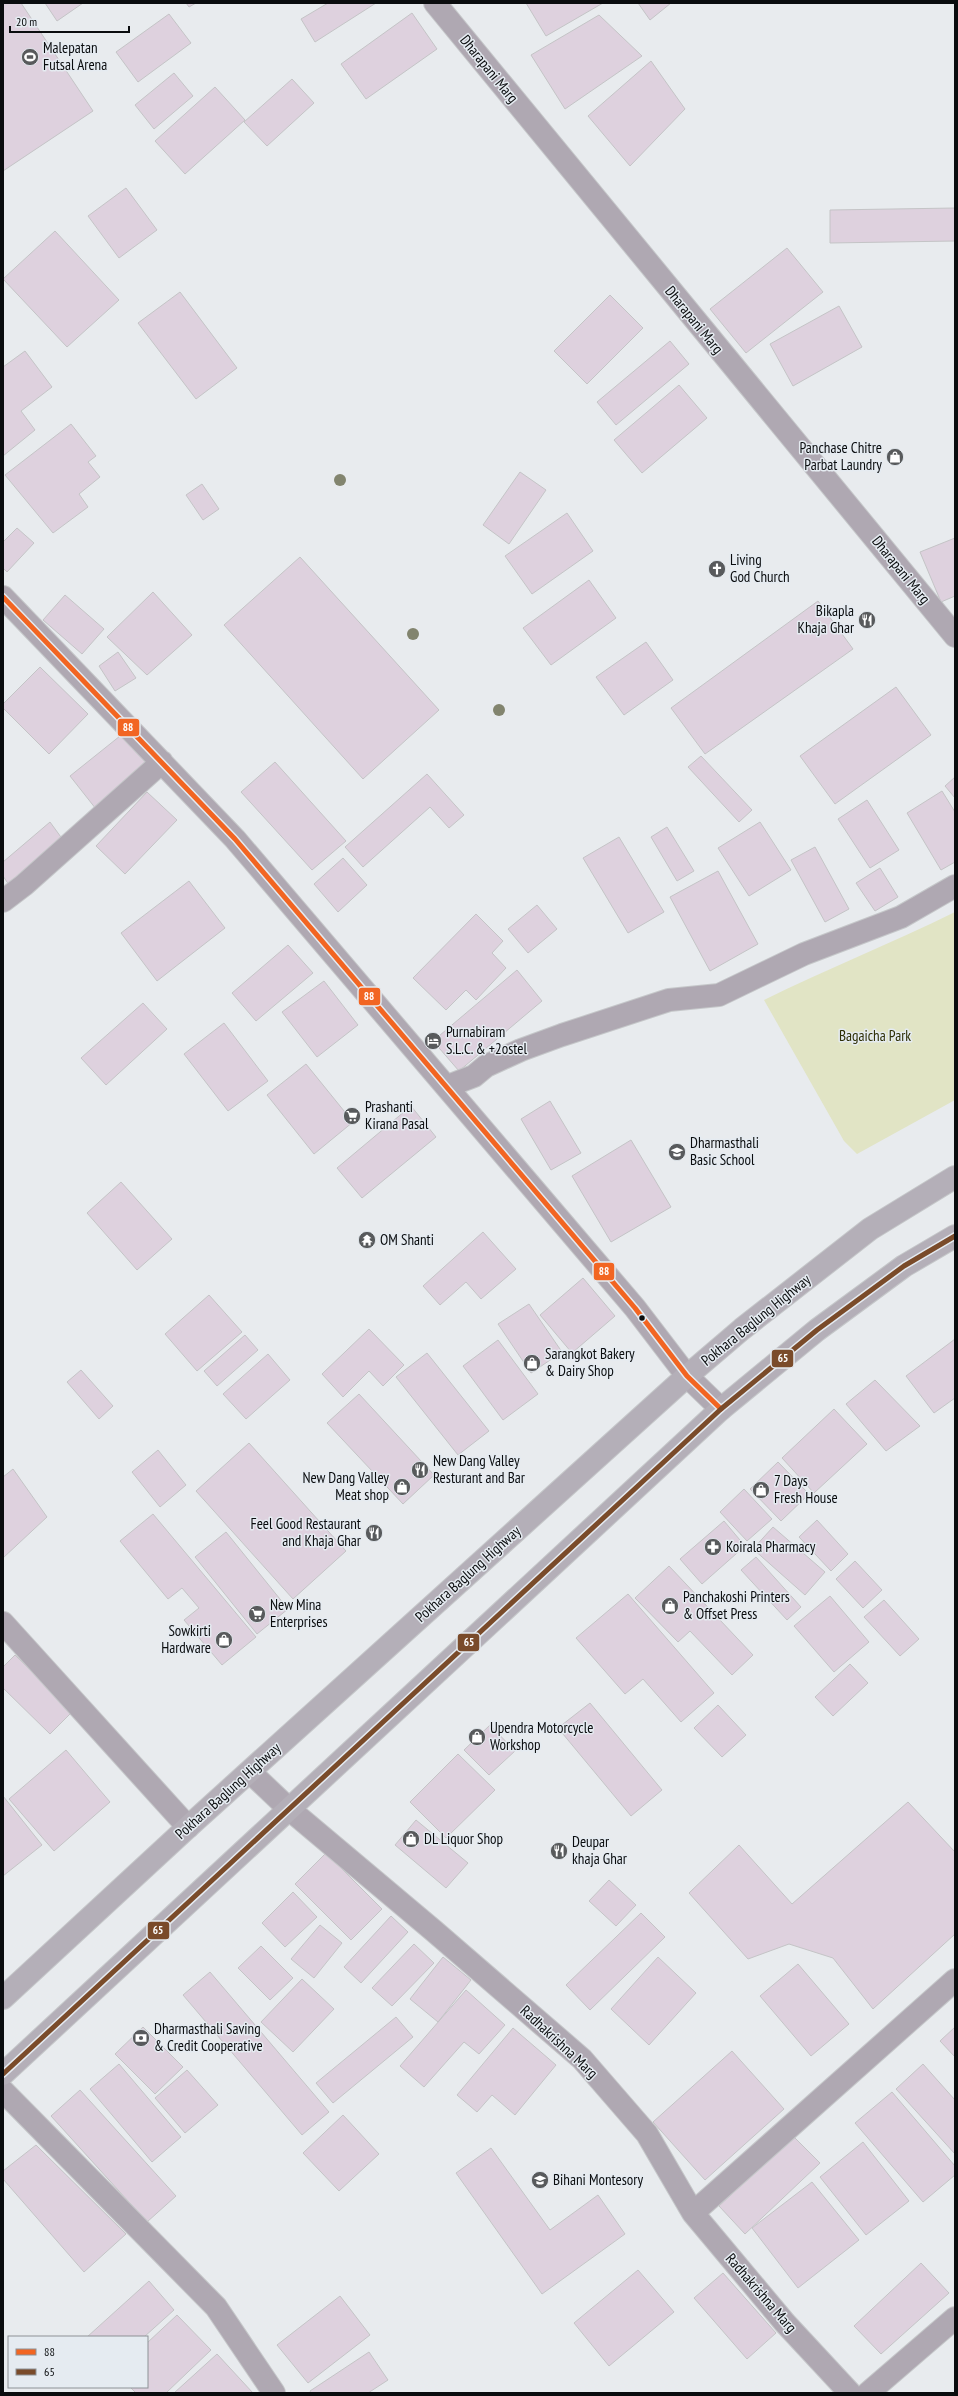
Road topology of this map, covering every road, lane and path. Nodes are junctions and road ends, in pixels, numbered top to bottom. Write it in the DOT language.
graph roads {
  1 [pos="435,3"];
  2 [pos="3,597"];
  3 [pos="955,636"];
  4 [pos="162,762"];
  5 [pos="955,886"];
  6 [pos="3,901"];
  7 [pos="448,1086"];
  8 [pos="955,1177"];
  9 [pos="955,1236"];
  10 [pos="687,1376"];
  11 [pos="721,1410"];
  12 [pos="3,1623"];
  13 [pos="250,1772"];
  14 [pos="289,1809"];
  15 [pos="188,1827"];
  16 [pos="955,1980"];
  17 [pos="3,1998"];
  18 [pos="3,2074"];
  19 [pos="3,2091"];
  20 [pos="692,2213"];
  21 [pos="955,2318"];
  22 [pos="274,2393"];
  23 [pos="850,2393"];
  24 [pos="868,2393"];
  1 -- 3 [label="street, Dharapani Marg"];
  2 -- 4 [label="street"];
  4 -- 6 [label="street"];
  4 -- 7 [label="street"];
  5 -- 7 [label="street"];
  7 -- 10 [label="street"];
  8 -- 10 [label="highway, Pokhara Baglung Highway"];
  9 -- 11 [label="highway"];
  10 -- 11 [label="street"];
  10 -- 13 [label="highway, Pokhara Baglung Highway"];
  11 -- 14 [label="highway"];
  12 -- 15 [label="street"];
  13 -- 14 [label="street, Radhakrishna Marg"];
  13 -- 15 [label="highway, Pokhara Baglung Highway"];
  14 -- 18 [label="highway"];
  14 -- 20 [label="street, Radhakrishna Marg"];
  15 -- 17 [label="highway, Pokhara Baglung Highway"];
  16 -- 20 [label="street"];
  19 -- 22 [label="street"];
  20 -- 23 [label="street, Radhakrishna Marg"];
  21 -- 24 [label="street"];
}
